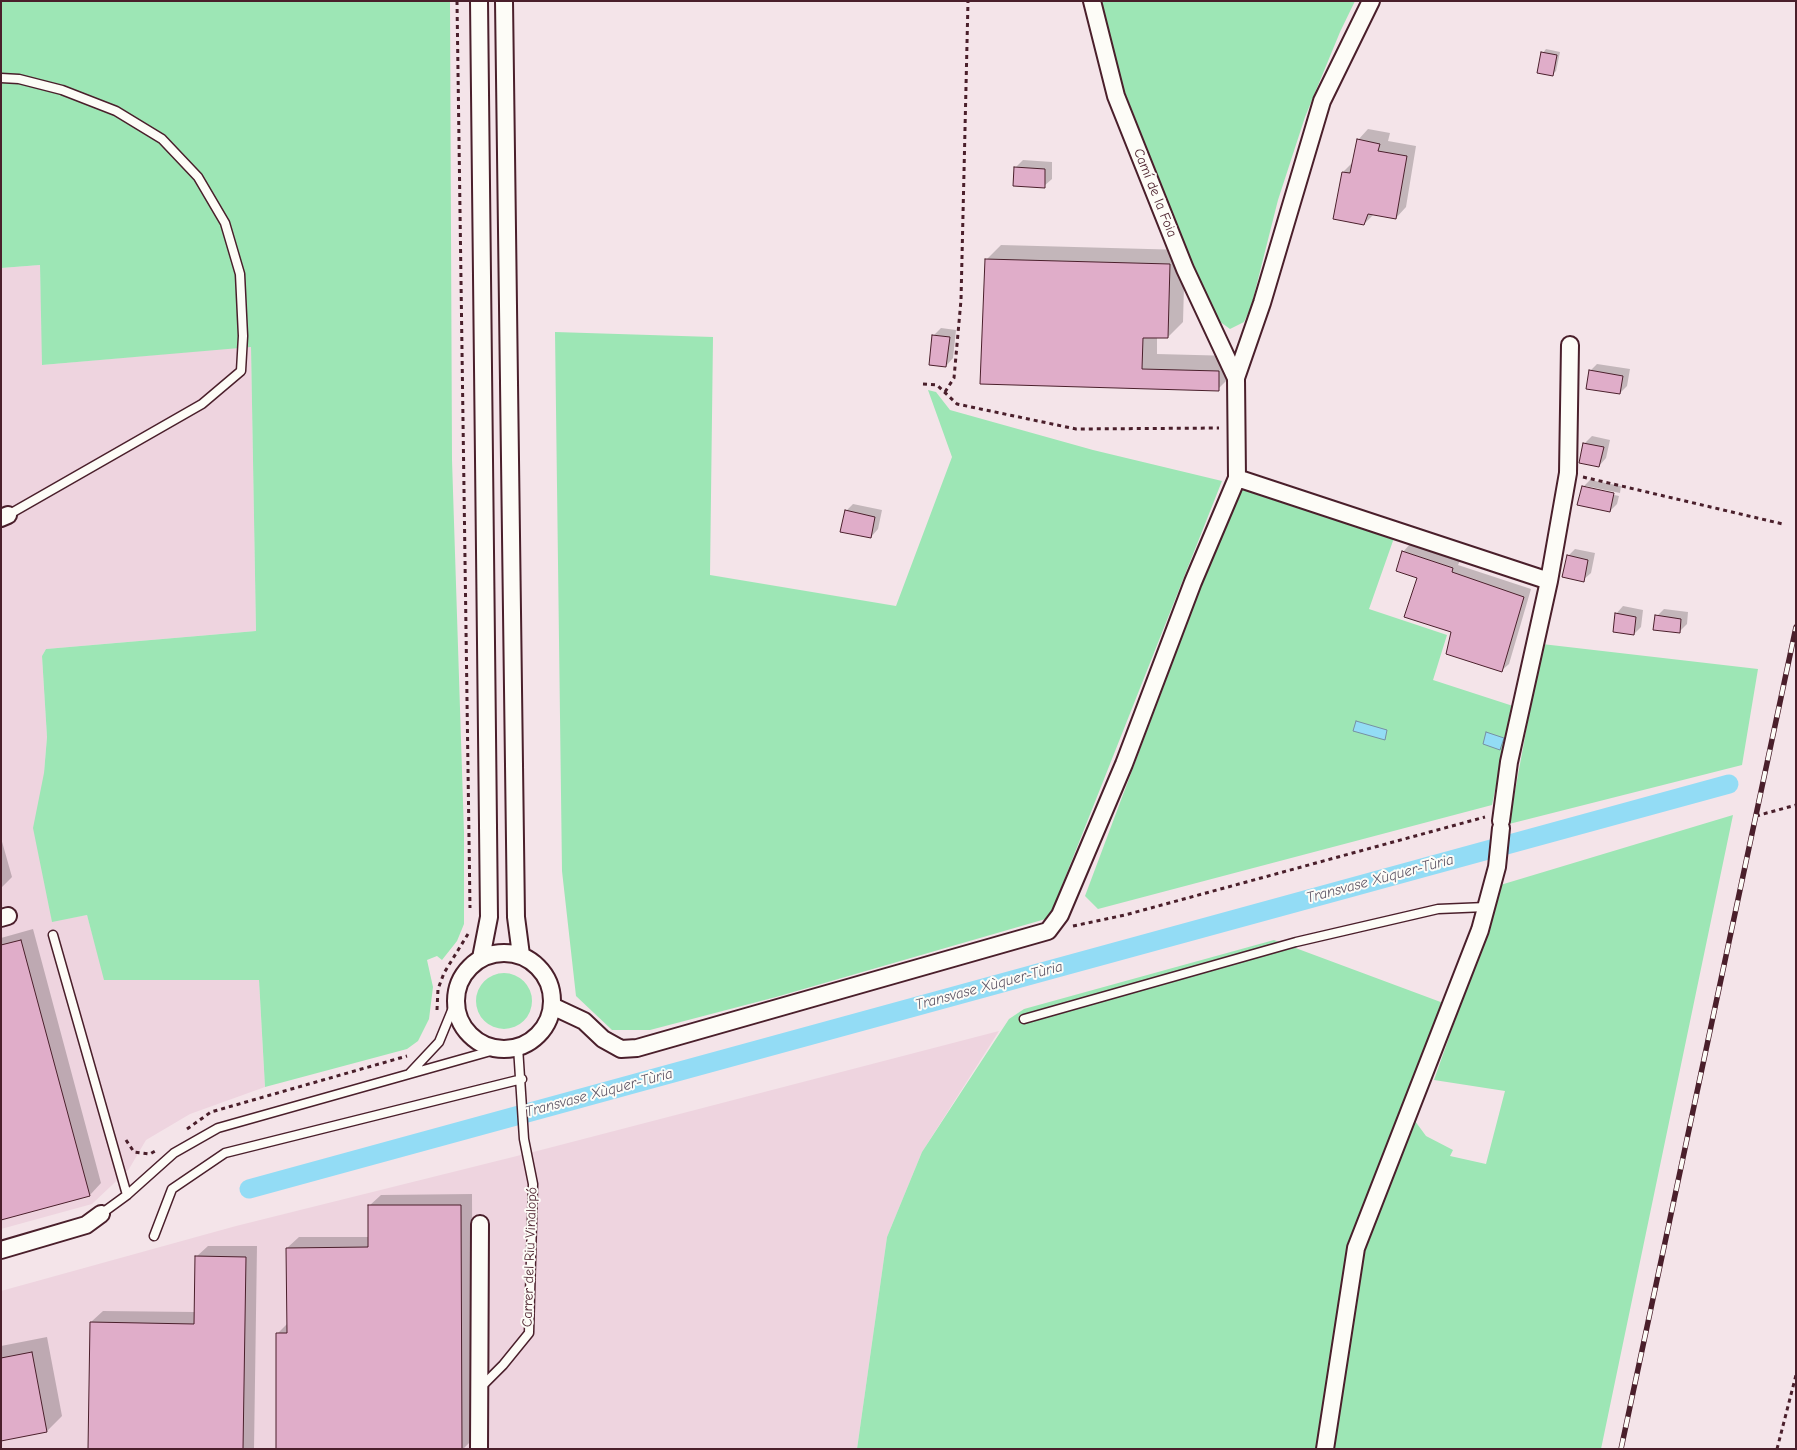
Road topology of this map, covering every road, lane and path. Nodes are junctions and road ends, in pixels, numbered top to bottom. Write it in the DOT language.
graph roads {
  1 [pos="457,1"];
  2 [pos="479,1"];
  3 [pos="504,1"];
  4 [pos="968,1"];
  5 [pos="1092,1"];
  6 [pos="1371,1"];
  7 [pos="1,78"];
  8 [pos="1570,345"];
  9 [pos="1236,378"];
  10 [pos="923,384"];
  11 [pos="945,392"];
  12 [pos="1236,428"];
  13 [pos="1568,473"];
  14 [pos="1236,478"];
  15 [pos="5,516"];
  16 [pos="1783,524"];
  17 [pos="1549,581"];
  18 [pos="1796,805"];
  19 [pos="1756,816"];
  20 [pos="1496,822"];
  21 [pos="1486,907"];
  22 [pos="470,910"];
  23 [pos="470,929"];
  24 [pos="1048,931"];
  25 [pos="54,935"];
  26 [pos="521,955"];
  27 [pos="481,958"];
  28 [pos="455,1003"];
  29 [pos="552,1006"];
  30 [pos="437,1011"];
  31 [pos="1024,1019"];
  32 [pos="518,1047"];
  33 [pos="498,1049"];
  34 [pos="416,1054"];
  35 [pos="410,1074"];
  36 [pos="522,1079"];
  37 [pos="181,1133"];
  38 [pos="110,1134"];
  39 [pos="158,1149"];
  40 [pos="127,1195"];
  41 [pos="101,1214"];
  42 [pos="480,1224"];
  43 [pos="154,1236"];
  44 [pos="1,1250"];
  45 [pos="1796,1375"];
  46 [pos="480,1389"];
  47 [pos="479,1449"];
  48 [pos="1325,1449"];
  49 [pos="1776,1449"];
  1 -- 22 [label="path"];
  2 -- 27 [label="street"];
  3 -- 26 [label="street"];
  4 -- 11 [label="path"];
  5 -- 9 [label="street, Camí de la Foia"];
  6 -- 9 [label="street"];
  7 -- 15 [label="lane"];
  8 -- 13 [label="street"];
  9 -- 12 [label="street"];
  10 -- 11 [label="path"];
  11 -- 12 [label="path"];
  12 -- 14 [label="street"];
  13 -- 16 [label="path"];
  13 -- 17 [label="street"];
  14 -- 17 [label="street"];
  14 -- 24 [label="street"];
  17 -- 20 [label="street"];
  18 -- 19 [label="path"];
  20 -- 21 [label="street"];
  20 -- 24 [label="path"];
  21 -- 31 [label="lane"];
  21 -- 48 [label="street"];
  23 -- 30 [label="path"];
  24 -- 29 [label="street"];
  25 -- 38 [label="lane"];
  26 -- 27 [label="street"];
  26 -- 29 [label="street"];
  27 -- 28 [label="street"];
  28 -- 33 [label="street"];
  28 -- 35 [label="lane"];
  29 -- 32 [label="street"];
  32 -- 33 [label="street"];
  32 -- 36 [label="lane, Carrer del Riu Vinalopó"];
  33 -- 35 [label="lane"];
  34 -- 37 [label="path"];
  35 -- 40 [label="lane"];
  36 -- 43 [label="lane"];
  36 -- 46 [label="lane, Carrer del Riu Vinalopó"];
  38 -- 39 [label="path"];
  38 -- 40 [label="lane"];
  40 -- 41 [label="lane"];
  41 -- 44 [label="street"];
  42 -- 46 [label="street"];
  45 -- 49 [label="path"];
  46 -- 47 [label="street"];
}
